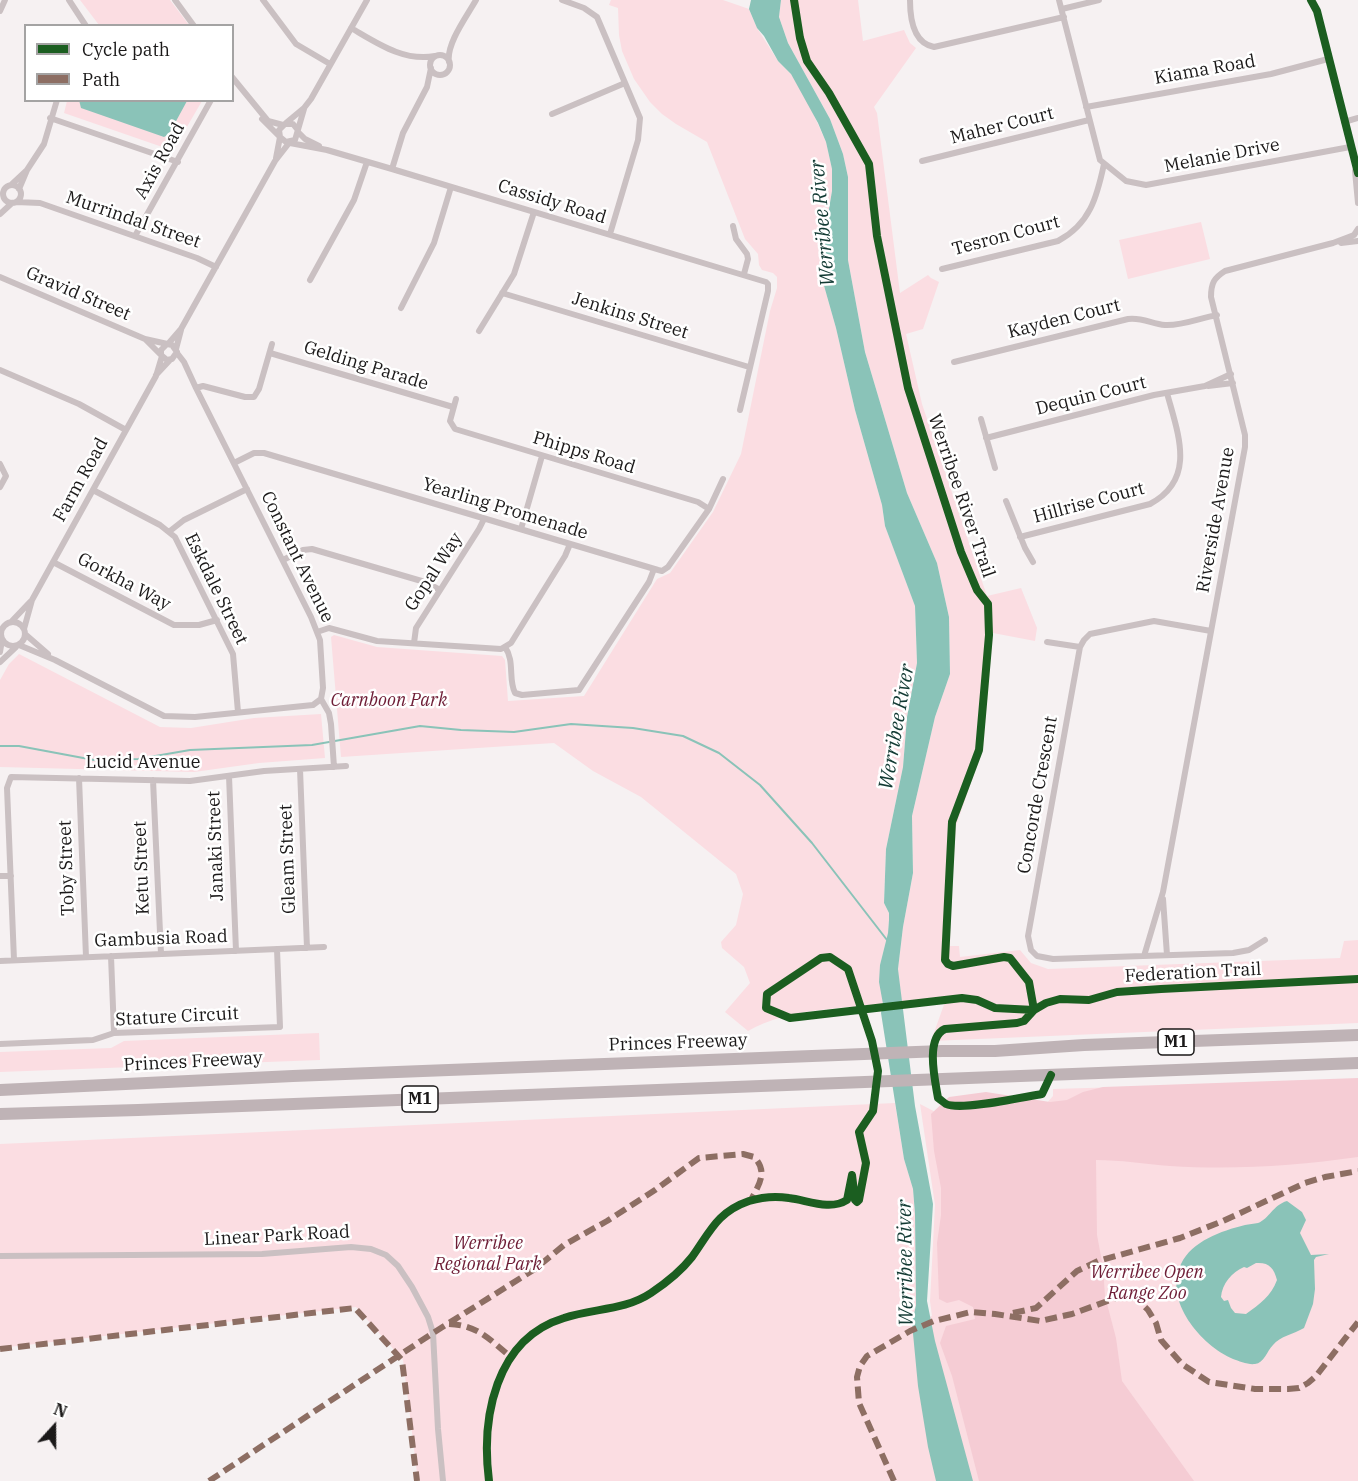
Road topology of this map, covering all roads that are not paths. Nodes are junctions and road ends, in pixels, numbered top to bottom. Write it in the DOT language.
graph roads {
  1 [pos="5,0"];
  2 [pos="69,0"];
  3 [pos="175,0"];
  4 [pos="263,0"];
  5 [pos="366,0"];
  6 [pos="476,0"];
  7 [pos="562,0"];
  8 [pos="910,0"];
  9 [pos="1059,0"];
  10 [pos="1099,0"];
  11 [pos="1311,0"];
  12 [pos="1317,0"];
  13 [pos="1062,9"];
  14 [pos="0,12"];
  15 [pos="1317,12"];
  16 [pos="1064,17"];
  17 [pos="85,24"];
  18 [pos="193,24"];
  19 [pos="351,28"];
  20 [pos="452,42"];
  21 [pos="436,56"];
  22 [pos="413,57"];
  23 [pos="1329,59"];
  24 [pos="449,62"];
  25 [pos="330,64"];
  26 [pos="431,68"];
  27 [pos="442,74"];
  28 [pos="234,80"];
  29 [pos="625,83"];
  30 [pos="427,87"];
  31 [pos="56,102"];
  32 [pos="210,102"];
  33 [pos="1086,107"];
  34 [pos="304,108"];
  35 [pos="260,113"];
  36 [pos="552,114"];
  37 [pos="50,118"];
  38 [pos="1358,118"];
  39 [pos="1089,120"];
  40 [pos="1344,122"];
  41 [pos="285,124"];
  42 [pos="298,130"];
  43 [pos="280,137"];
  44 [pos="290,143"];
  45 [pos="1350,147"];
  46 [pos="327,150"];
  47 [pos="275,161"];
  48 [pos="922,161"];
  49 [pos="178,162"];
  50 [pos="367,162"];
  51 [pos="1354,163"];
  52 [pos="1104,164"];
  53 [pos="392,169"];
  54 [pos="27,170"];
  55 [pos="1358,173"];
  56 [pos="10,185"];
  57 [pos="0,187"];
  58 [pos="451,187"];
  59 [pos="20,190"];
  60 [pos="2,196"];
  61 [pos="14,203"];
  62 [pos="40,203"];
  63 [pos="1358,203"];
  64 [pos="0,207"];
  65 [pos="534,212"];
  66 [pos="0,214"];
  67 [pos="733,226"];
  68 [pos="1358,229"];
  69 [pos="610,234"];
  70 [pos="135,236"];
  71 [pos="1358,241"];
  72 [pos="1333,243"];
  73 [pos="216,267"];
  74 [pos="942,269"];
  75 [pos="744,274"];
  76 [pos="0,277"];
  77 [pos="310,280"];
  78 [pos="502,293"];
  79 [pos="400,308"];
  80 [pos="1217,315"];
  81 [pos="181,329"];
  82 [pos="479,331"];
  83 [pos="145,339"];
  84 [pos="272,344"];
  85 [pos="167,345"];
  86 [pos="176,351"];
  87 [pos="270,353"];
  88 [pos="162,356"];
  89 [pos="170,360"];
  90 [pos="954,362"];
  91 [pos="749,367"];
  92 [pos="0,370"];
  93 [pos="189,372"];
  94 [pos="1231,374"];
  95 [pos="156,376"];
  96 [pos="1233,383"];
  97 [pos="1204,386"];
  98 [pos="196,388"];
  99 [pos="1167,393"];
  100 [pos="456,399"];
  101 [pos="453,407"];
  102 [pos="740,410"];
  103 [pos="981,419"];
  104 [pos="126,430"];
  105 [pos="986,438"];
  106 [pos="542,456"];
  107 [pos="234,463"];
  108 [pos="0,464"];
  109 [pos="995,468"];
  110 [pos="723,479"];
  111 [pos="0,487"];
  112 [pos="247,489"];
  113 [pos="93,490"];
  114 [pos="1006,501"];
  115 [pos="709,509"];
  116 [pos="484,519"];
  117 [pos="521,530"];
  118 [pos="170,531"];
  119 [pos="1020,537"];
  120 [pos="570,544"];
  121 [pos="283,560"];
  122 [pos="53,562"];
  123 [pos="1033,562"];
  124 [pos="654,569"];
  125 [pos="440,590"];
  126 [pos="32,600"];
  127 [pos="0,620"];
  128 [pos="217,620"];
  129 [pos="10,623"];
  130 [pos="1211,630"];
  131 [pos="25,632"];
  132 [pos="317,632"];
  133 [pos="1,637"];
  134 [pos="1047,642"];
  135 [pos="414,644"];
  136 [pos="18,646"];
  137 [pos="505,647"];
  138 [pos="1080,647"];
  139 [pos="0,652"];
  140 [pos="55,660"];
  141 [pos="0,662"];
  142 [pos="321,699"];
  143 [pos="238,712"];
  144 [pos="346,766"];
  145 [pos="334,767"];
  146 [pos="300,769"];
  147 [pos="229,776"];
  148 [pos="79,778"];
  149 [pos="153,780"];
  150 [pos="0,876"];
  151 [pos="11,876"];
  152 [pos="1163,892"];
  153 [pos="1265,940"];
  154 [pos="324,947"];
  155 [pos="307,948"];
  156 [pos="277,949"];
  157 [pos="236,951"];
  158 [pos="161,954"];
  159 [pos="1167,955"];
  160 [pos="111,956"];
  161 [pos="1144,956"];
  162 [pos="86,957"];
  163 [pos="14,960"];
  164 [pos="0,961"];
  165 [pos="114,1033"];
  166 [pos="1358,1035"];
  167 [pos="0,1044"];
  168 [pos="1358,1062"];
  169 [pos="0,1090"];
  170 [pos="0,1113"];
  171 [pos="0,1256"];
  172 [pos="443,1481"];
  1 -- 14 [label="street"];
  2 -- 17 [label="street"];
  3 -- 18 [label="street"];
  4 -- 25 [label="street"];
  5 -- 19 [label="street"];
  6 -- 20 [label="street"];
  7 -- 29 [label="street"];
  8 -- 16 [label="street"];
  9 -- 13 [label="street"];
  10 -- 13 [label="street"];
  11 -- 15 [label="street"];
  12 -- 15 [label="street"];
  13 -- 16 [label="street"];
  15 -- 23 [label="street"];
  16 -- 33 [label="street"];
  19 -- 22 [label="street"];
  19 -- 25 [label="street"];
  20 -- 21 [label="street"];
  20 -- 24 [label="street"];
  21 -- 22 [label="street"];
  21 -- 24 [label="street"];
  21 -- 26 [label="street"];
  22 -- 26 [label="street"];
  23 -- 33 [label="street, Kiama Road"];
  23 -- 40 [label="street"];
  24 -- 27 [label="street"];
  25 -- 34 [label="street"];
  26 -- 27 [label="street"];
  26 -- 30 [label="street"];
  27 -- 30 [label="street"];
  28 -- 35 [label="street"];
  29 -- 36 [label="street"];
  29 -- 69 [label="street"];
  30 -- 53 [label="street"];
  31 -- 37 [label="street"];
  32 -- 49 [label="street, Axis Road"];
  33 -- 39 [label="street"];
  34 -- 41 [label="street"];
  34 -- 42 [label="street"];
  35 -- 41 [label="street"];
  35 -- 43 [label="street"];
  37 -- 49 [label="street"];
  37 -- 54 [label="street"];
  38 -- 40 [label="street"];
  39 -- 48 [label="street, Maher Court"];
  39 -- 52 [label="street"];
  40 -- 45 [label="street"];
  41 -- 42 [label="street"];
  41 -- 43 [label="street"];
  42 -- 44 [label="street"];
  42 -- 46 [label="street, Cassidy Road"];
  43 -- 44 [label="street"];
  43 -- 47 [label="street"];
  44 -- 46 [label="street, Cassidy Road"];
  44 -- 47 [label="street"];
  45 -- 51 [label="street"];
  45 -- 52 [label="street, Melanie Drive"];
  46 -- 50 [label="street, Cassidy Road"];
  47 -- 73 [label="street"];
  49 -- 70 [label="street, Axis Road"];
  50 -- 53 [label="street, Cassidy Road"];
  50 -- 77 [label="street"];
  51 -- 55 [label="street"];
  51 -- 63 [label="street"];
  52 -- 74 [label="street, Tesron Court"];
  53 -- 58 [label="street, Cassidy Road"];
  54 -- 56 [label="street"];
  54 -- 59 [label="street"];
  56 -- 57 [label="street"];
  56 -- 59 [label="street"];
  56 -- 60 [label="street"];
  58 -- 65 [label="street, Cassidy Road"];
  58 -- 79 [label="street"];
  59 -- 61 [label="street"];
  59 -- 62 [label="street, Murrindal Street"];
  60 -- 61 [label="street"];
  60 -- 64 [label="street"];
  61 -- 62 [label="street, Murrindal Street"];
  61 -- 66 [label="street"];
  62 -- 70 [label="street, Murrindal Street"];
  65 -- 69 [label="street, Cassidy Road"];
  65 -- 78 [label="street"];
  67 -- 75 [label="street"];
  68 -- 72 [label="street, Riverside Avenue"];
  69 -- 75 [label="street, Cassidy Road"];
  70 -- 73 [label="street, Murrindal Street"];
  71 -- 72 [label="street, Riverside Avenue"];
  72 -- 80 [label="street, Riverside Avenue"];
  73 -- 81 [label="street"];
  75 -- 91 [label="street, Cassidy Road"];
  76 -- 83 [label="street, Gravid Street"];
  78 -- 82 [label="street"];
  78 -- 91 [label="street, Jenkins Street"];
  80 -- 90 [label="street, Kayden Court"];
  80 -- 94 [label="street, Riverside Avenue"];
  81 -- 85 [label="street"];
  81 -- 86 [label="street"];
  83 -- 85 [label="street, Gravid Street"];
  83 -- 88 [label="street, Gravid Street"];
  84 -- 87 [label="street"];
  85 -- 86 [label="street"];
  85 -- 88 [label="street"];
  86 -- 89 [label="street"];
  86 -- 93 [label="street, Constant Avenue"];
  87 -- 98 [label="street"];
  87 -- 101 [label="street, Gelding Parade"];
  88 -- 89 [label="street"];
  88 -- 95 [label="street, Farm Road"];
  89 -- 93 [label="street"];
  89 -- 95 [label="street, Farm Road"];
  91 -- 102 [label="street"];
  92 -- 104 [label="street"];
  93 -- 98 [label="street, Constant Avenue"];
  94 -- 96 [label="street, Riverside Avenue"];
  94 -- 97 [label="street, Dequin Court"];
  95 -- 104 [label="street, Farm Road"];
  96 -- 97 [label="street, Dequin Court"];
  96 -- 130 [label="street, Riverside Avenue"];
  97 -- 99 [label="street, Dequin Court"];
  98 -- 107 [label="street, Constant Avenue"];
  99 -- 105 [label="street, Dequin Court"];
  99 -- 119 [label="street, Hillrise Court"];
  100 -- 101 [label="street"];
  101 -- 106 [label="street, Phipps Road"];
  103 -- 105 [label="street"];
  104 -- 113 [label="street, Farm Road"];
  105 -- 109 [label="street"];
  106 -- 115 [label="street, Phipps Road"];
  106 -- 117 [label="street"];
  107 -- 112 [label="street, Constant Avenue"];
  107 -- 116 [label="street, Yearling Promenade"];
  108 -- 111 [label="street"];
  110 -- 115 [label="street"];
  112 -- 118 [label="street"];
  112 -- 121 [label="street, Constant Avenue"];
  113 -- 118 [label="street, Eskdale Street"];
  113 -- 122 [label="street, Farm Road"];
  114 -- 119 [label="street, Hillrise Court"];
  115 -- 124 [label="street"];
  116 -- 117 [label="street, Yearling Promenade"];
  116 -- 125 [label="street, Gopal Way"];
  117 -- 120 [label="street, Yearling Promenade"];
  118 -- 128 [label="street, Eskdale Street"];
  119 -- 123 [label="street, Hillrise Court"];
  120 -- 124 [label="street, Yearling Promenade"];
  120 -- 137 [label="street"];
  121 -- 125 [label="street"];
  121 -- 132 [label="street, Constant Avenue"];
  122 -- 126 [label="street, Farm Road"];
  122 -- 128 [label="street, Gorkha Way"];
  124 -- 137 [label="street"];
  125 -- 135 [label="street, Gopal Way"];
  126 -- 129 [label="street, Farm Road"];
  126 -- 131 [label="street, Farm Road"];
  127 -- 129 [label="street"];
  128 -- 143 [label="street, Eskdale Street"];
  129 -- 131 [label="street"];
  129 -- 133 [label="street"];
  130 -- 138 [label="street"];
  130 -- 152 [label="street, Riverside Avenue"];
  131 -- 136 [label="street"];
  131 -- 140 [label="street"];
  132 -- 135 [label="street"];
  132 -- 142 [label="street, Constant Avenue"];
  133 -- 136 [label="street"];
  133 -- 139 [label="street"];
  134 -- 138 [label="street"];
  135 -- 137 [label="street"];
  136 -- 140 [label="street"];
  136 -- 141 [label="street"];
  138 -- 161 [label="street, Concorde Crescent"];
  140 -- 143 [label="street"];
  142 -- 143 [label="street"];
  142 -- 145 [label="street"];
  144 -- 145 [label="street, Lucid Avenue"];
  145 -- 146 [label="street, Lucid Avenue"];
  146 -- 147 [label="street, Lucid Avenue"];
  146 -- 155 [label="street, Gleam Street"];
  147 -- 149 [label="street, Lucid Avenue"];
  147 -- 157 [label="street, Janaki Street"];
  148 -- 149 [label="street, Lucid Avenue"];
  148 -- 151 [label="street, Lucid Avenue"];
  148 -- 162 [label="street, Toby Street"];
  149 -- 158 [label="street, Ketu Street"];
  150 -- 151 [label="street"];
  151 -- 163 [label="street"];
  152 -- 159 [label="street, Riverside Avenue"];
  152 -- 161 [label="street, Riverside Avenue"];
  153 -- 159 [label="street, Concorde Crescent"];
  154 -- 155 [label="street, Gambusia Road"];
  155 -- 156 [label="street, Gambusia Road"];
  156 -- 157 [label="street, Gambusia Road"];
  156 -- 165 [label="street, Stature Circuit"];
  157 -- 158 [label="street, Gambusia Road"];
  158 -- 160 [label="street, Gambusia Road"];
  159 -- 161 [label="street, Concorde Crescent"];
  160 -- 162 [label="street, Gambusia Road"];
  160 -- 165 [label="street"];
  162 -- 163 [label="street, Gambusia Road"];
  163 -- 164 [label="street, Gambusia Road"];
  165 -- 167 [label="street, Stature Circuit"];
  166 -- 169 [label="highway, Princes Freeway / M1"];
  168 -- 170 [label="highway, M1"];
  171 -- 172 [label="street, Linear Park Road"];
}
